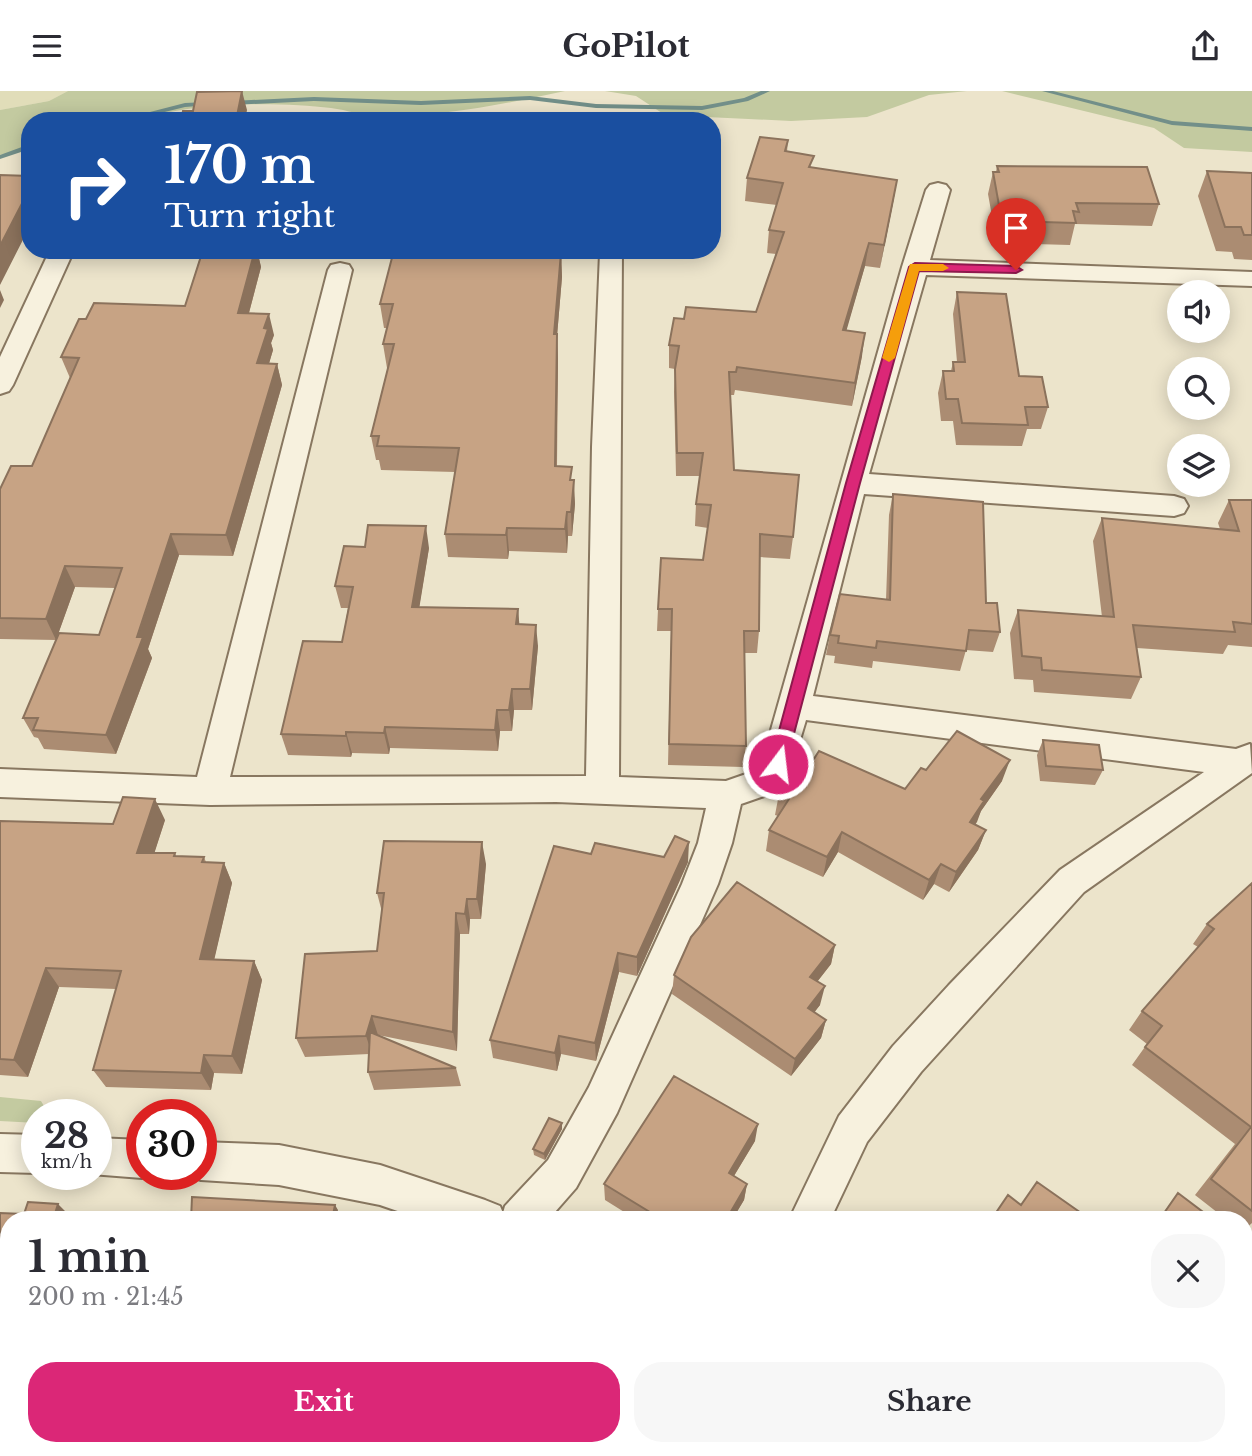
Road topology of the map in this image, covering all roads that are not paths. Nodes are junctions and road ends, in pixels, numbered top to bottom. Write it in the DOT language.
graph roads {
  1 [pos="938,190"];
  2 [pos="58,259"];
  3 [pos="612,259"];
  4 [pos="915,267"];
  5 [pos="340,270"];
  6 [pos="1252,279"];
  7 [pos="0,384"];
  8 [pos="853,483"];
  9 [pos="1174,506"];
  10 [pos="794,706"];
  11 [pos="1246,759"];
  12 [pos="0,783"];
  13 [pos="602,790"];
  14 [pos="210,791"];
  15 [pos="726,795"];
  16 [pos="0,1153"];
  17 [pos="21,1154"];
  18 [pos="217,1162"];
  19 [pos="458,1211"];
  20 [pos="528,1211"];
  21 [pos="813,1211"];
  1 -- 4 [label="street"];
  2 -- 7 [label="street"];
  3 -- 13 [label="street"];
  4 -- 6 [label="street"];
  4 -- 8 [label="street"];
  5 -- 14 [label="street"];
  8 -- 9 [label="street"];
  8 -- 10 [label="street"];
  10 -- 11 [label="street"];
  10 -- 15 [label="street"];
  11 -- 21 [label="street"];
  12 -- 14 [label="street"];
  13 -- 14 [label="street"];
  13 -- 15 [label="street"];
  15 -- 20 [label="street"];
  16 -- 17 [label="street"];
  18 -- 19 [label="street"];
}
